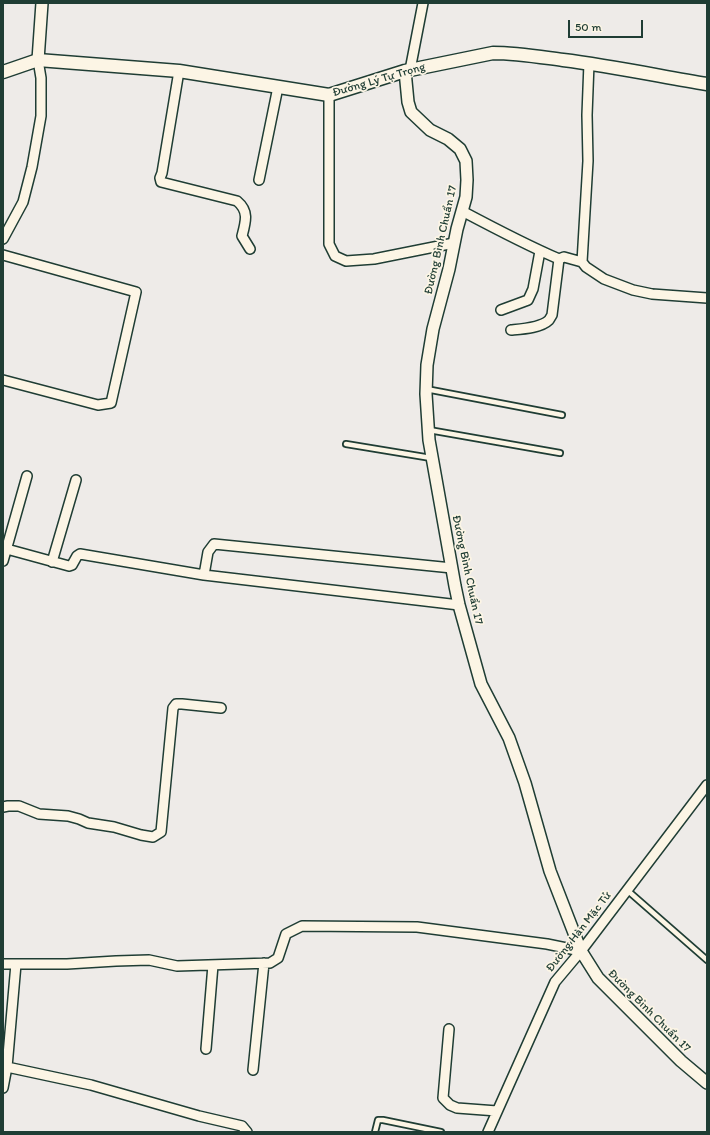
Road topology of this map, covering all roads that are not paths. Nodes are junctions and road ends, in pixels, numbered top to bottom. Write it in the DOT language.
graph roads {
  1 [pos="42,3"];
  2 [pos="423,3"];
  3 [pos="38,60"];
  4 [pos="589,63"];
  5 [pos="408,70"];
  6 [pos="178,71"];
  7 [pos="3,72"];
  8 [pos="707,84"];
  9 [pos="278,87"];
  10 [pos="329,95"];
  11 [pos="259,180"];
  12 [pos="462,210"];
  13 [pos="3,239"];
  14 [pos="454,243"];
  15 [pos="250,249"];
  16 [pos="540,251"];
  17 [pos="3,255"];
  18 [pos="560,259"];
  19 [pos="582,262"];
  20 [pos="707,298"];
  21 [pos="501,310"];
  22 [pos="511,330"];
  23 [pos="3,380"];
  24 [pos="426,389"];
  25 [pos="562,415"];
  26 [pos="428,430"];
  27 [pos="346,444"];
  28 [pos="560,453"];
  29 [pos="433,459"];
  30 [pos="27,476"];
  31 [pos="76,480"];
  32 [pos="5,548"];
  33 [pos="3,561"];
  34 [pos="52,562"];
  35 [pos="452,568"];
  36 [pos="204,575"];
  37 [pos="459,605"];
  38 [pos="221,708"];
  39 [pos="707,785"];
  40 [pos="3,807"];
  41 [pos="627,890"];
  42 [pos="581,951"];
  43 [pos="707,960"];
  44 [pos="264,963"];
  45 [pos="3,964"];
  46 [pos="16,964"];
  47 [pos="213,965"];
  48 [pos="449,1029"];
  49 [pos="206,1050"];
  50 [pos="7,1067"];
  51 [pos="253,1070"];
  52 [pos="707,1083"];
  53 [pos="3,1088"];
  54 [pos="498,1111"];
  55 [pos="247,1132"];
  56 [pos="375,1132"];
  57 [pos="441,1132"];
  58 [pos="488,1132"];
  1 -- 3 [label="street"];
  2 -- 5 [label="street"];
  3 -- 6 [label="main road, Đường Lý Tự Trọng"];
  3 -- 7 [label="main road, Đường Lý Tự Trọng"];
  3 -- 13 [label="street"];
  4 -- 5 [label="main road, Đường Lý Tự Trọng"];
  4 -- 8 [label="main road, Đường Lý Tự Trọng"];
  4 -- 19 [label="street"];
  5 -- 10 [label="main road, Đường Lý Tự Trọng"];
  5 -- 12 [label="street, Đường Bình Chuẩn 17"];
  6 -- 9 [label="main road, Đường Lý Tự Trọng"];
  6 -- 15 [label="street"];
  9 -- 10 [label="main road, Đường Lý Tự Trọng"];
  9 -- 11 [label="street"];
  10 -- 14 [label="street"];
  12 -- 14 [label="street, Đường Bình Chuẩn 17"];
  12 -- 16 [label="street"];
  14 -- 24 [label="street, Đường Bình Chuẩn 17"];
  16 -- 18 [label="street"];
  16 -- 21 [label="street"];
  17 -- 23 [label="street"];
  18 -- 19 [label="street"];
  18 -- 22 [label="street"];
  19 -- 20 [label="street"];
  24 -- 25 [label="lane"];
  24 -- 26 [label="street, Đường Bình Chuẩn 17"];
  26 -- 28 [label="lane"];
  26 -- 29 [label="street, Đường Bình Chuẩn 17"];
  27 -- 29 [label="lane"];
  29 -- 35 [label="street, Đường Bình Chuẩn 17"];
  30 -- 32 [label="street"];
  31 -- 34 [label="street"];
  32 -- 33 [label="street"];
  32 -- 34 [label="street"];
  34 -- 36 [label="street"];
  35 -- 36 [label="street"];
  35 -- 37 [label="street, Đường Bình Chuẩn 17"];
  36 -- 37 [label="street"];
  37 -- 42 [label="street, Đường Bình Chuẩn 17"];
  38 -- 40 [label="street"];
  39 -- 41 [label="street, Đường Hàn Mặc Tử"];
  41 -- 42 [label="street, Đường Hàn Mặc Tử"];
  41 -- 43 [label="lane"];
  42 -- 44 [label="street"];
  42 -- 52 [label="street, Đường Bình Chuẩn 17"];
  42 -- 54 [label="street, Đường Hàn Mặc Tử"];
  44 -- 47 [label="street"];
  44 -- 51 [label="street"];
  45 -- 46 [label="street"];
  46 -- 47 [label="street"];
  46 -- 50 [label="street"];
  47 -- 49 [label="street"];
  48 -- 54 [label="street"];
  50 -- 53 [label="street"];
  50 -- 55 [label="street"];
  54 -- 58 [label="street, Đường Hàn Mặc Tử"];
  56 -- 57 [label="lane"];
}
